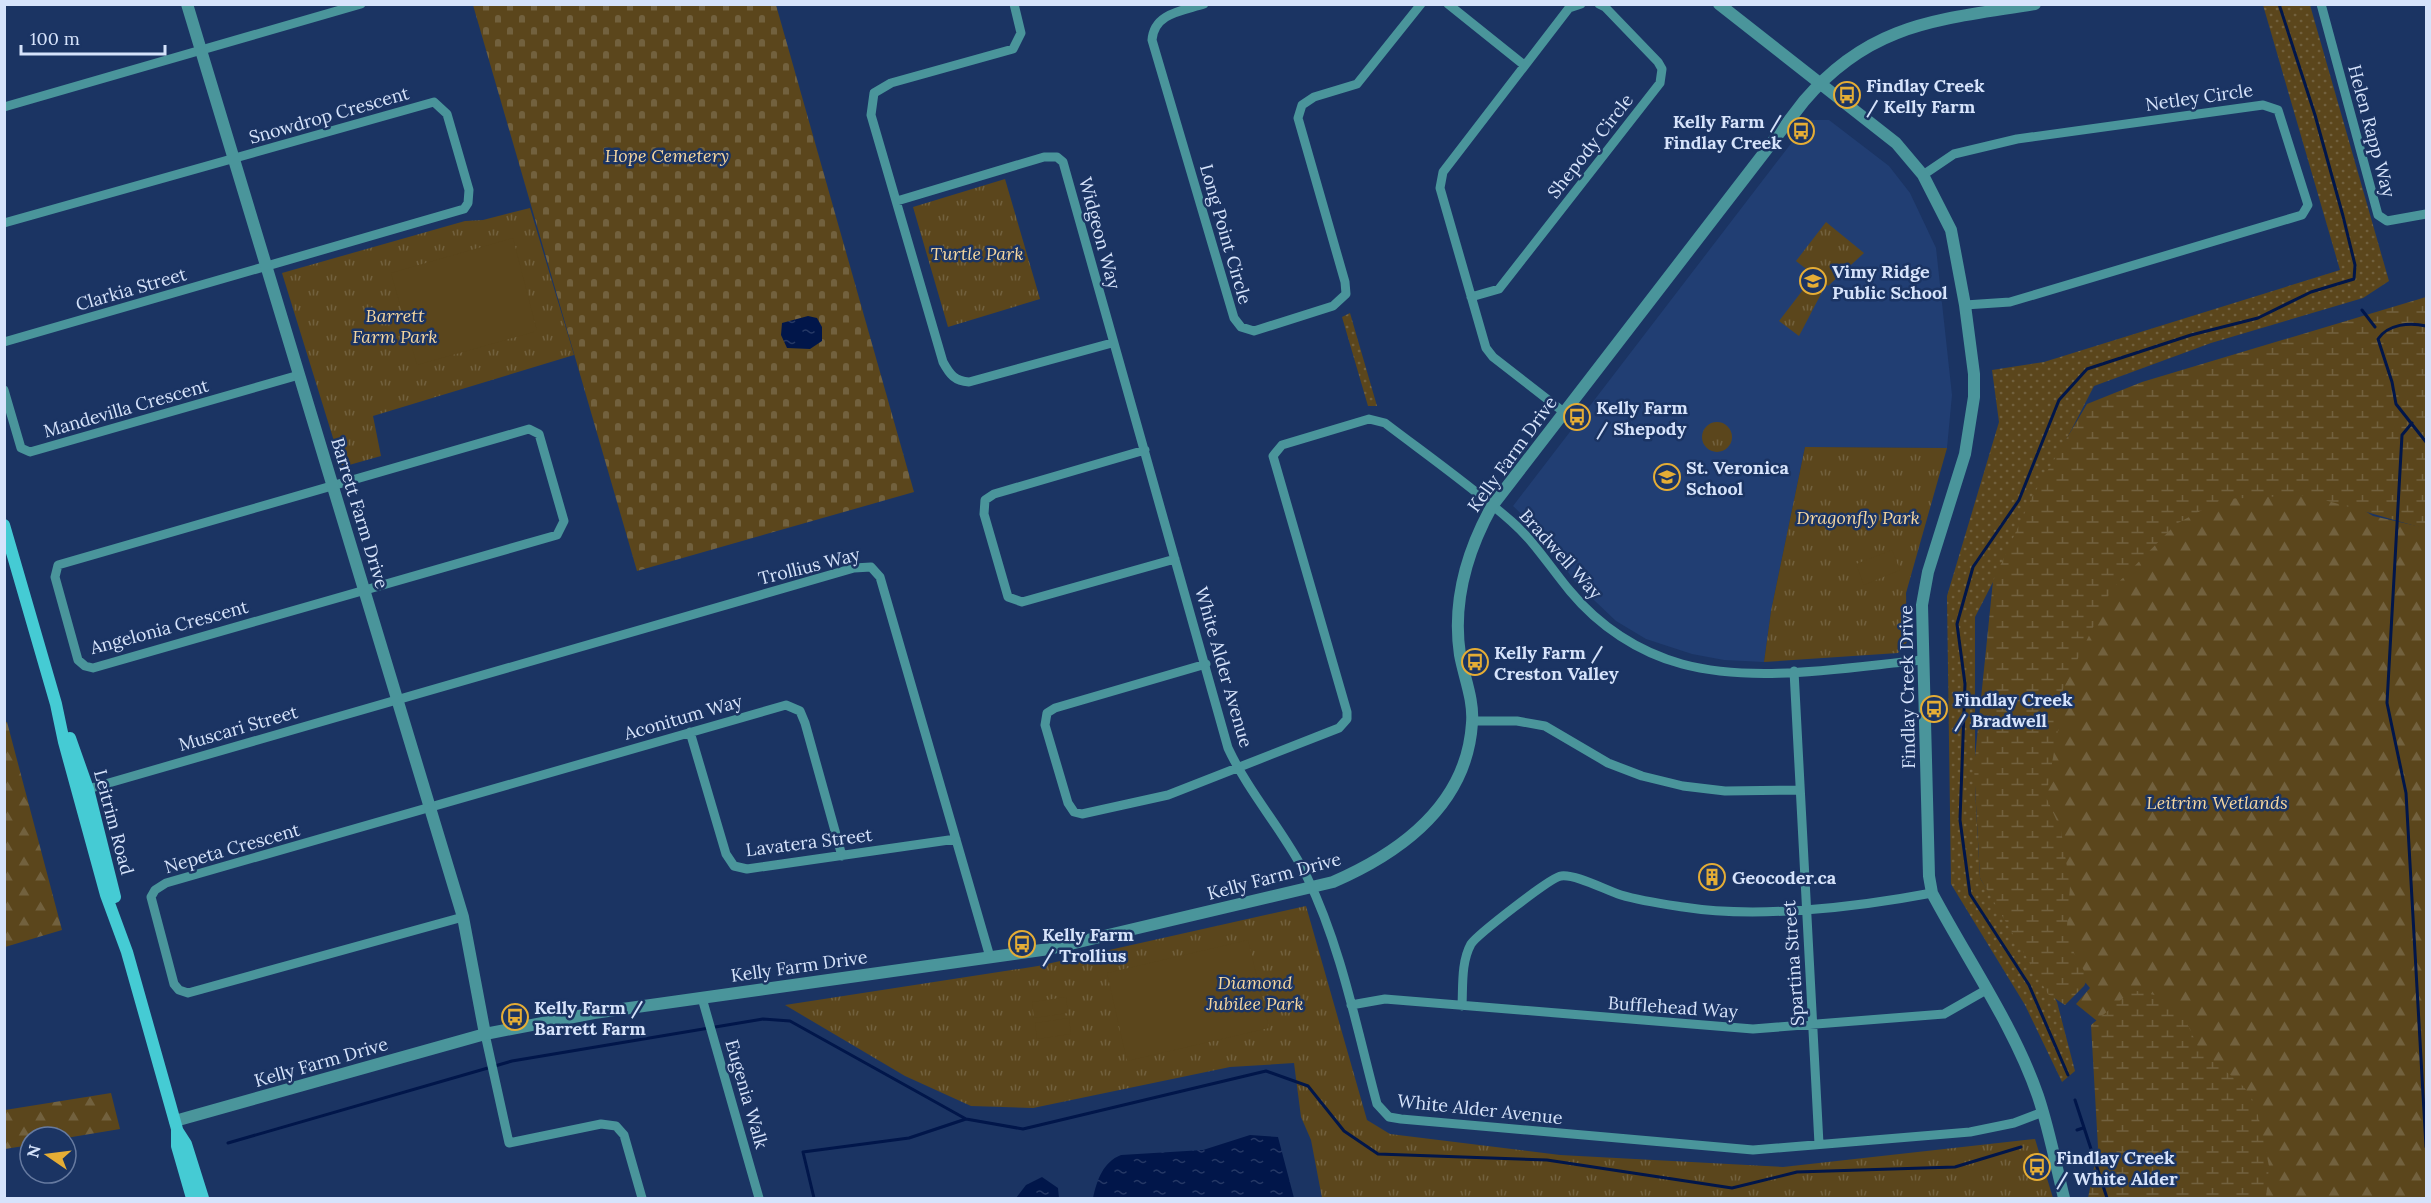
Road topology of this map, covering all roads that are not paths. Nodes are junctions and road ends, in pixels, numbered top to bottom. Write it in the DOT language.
graph roads {
  1 [pos="188,4"];
  2 [pos="361,4"];
  3 [pos="1014,4"];
  4 [pos="1421,4"];
  5 [pos="1448,4"];
  6 [pos="1581,4"];
  7 [pos="1599,4"];
  8 [pos="1719,4"];
  9 [pos="2035,4"];
  10 [pos="2321,4"];
  11 [pos="1203,5"];
  12 [pos="201,51"];
  13 [pos="1524,65"];
  14 [pos="1819,83"];
  15 [pos="4,107"];
  16 [pos="234,159"];
  17 [pos="1923,175"];
  18 [pos="897,201"];
  19 [pos="2427,214"];
  20 [pos="4,223"];
  21 [pos="267,267"];
  22 [pos="1471,297"];
  23 [pos="1965,305"];
  24 [pos="4,342"];
  25 [pos="1112,343"];
  26 [pos="299,375"];
  27 [pos="4,390"];
  28 [pos="1565,413"];
  29 [pos="1145,450"];
  30 [pos="332,484"];
  31 [pos="1492,506"];
  32 [pos="4,525"];
  33 [pos="1175,559"];
  34 [pos="364,590"];
  35 [pos="1923,660"];
  36 [pos="1206,663"];
  37 [pos="1794,671"];
  38 [pos="397,699"];
  39 [pos="56,704"];
  40 [pos="1472,721"];
  41 [pos="690,732"];
  42 [pos="1237,768"];
  43 [pos="88,789"];
  44 [pos="1799,790"];
  45 [pos="430,808"];
  46 [pos="956,839"];
  47 [pos="842,856"];
  48 [pos="1312,887"];
  49 [pos="1932,893"];
  50 [pos="1805,908"];
  51 [pos="463,917"];
  52 [pos="127,952"];
  53 [pos="990,957"];
  54 [pos="1986,990"];
  55 [pos="702,998"];
  56 [pos="1351,1005"];
  57 [pos="1462,1006"];
  58 [pos="1814,1026"];
  59 [pos="485,1034"];
  60 [pos="2043,1112"];
  61 [pos="176,1125"];
  62 [pos="1819,1144"];
  63 [pos="192,1198"];
  64 [pos="203,1198"];
  65 [pos="642,1198"];
  66 [pos="759,1198"];
  67 [pos="2064,1198"];
  1 -- 12 [label="street, Barrett Farm Drive"];
  2 -- 12 [label="street"];
  3 -- 18 [label="street"];
  4 -- 11 [label="street, Long Point Circle"];
  5 -- 13 [label="street"];
  6 -- 13 [label="street"];
  7 -- 22 [label="street, Shepody Circle"];
  8 -- 14 [label="street, Findlay Creek Drive"];
  9 -- 14 [label="street, Kelly Farm Drive"];
  10 -- 19 [label="street, Helen Rapp Way"];
  12 -- 15 [label="street"];
  12 -- 16 [label="street, Barrett Farm Drive"];
  13 -- 22 [label="street"];
  14 -- 17 [label="street, Findlay Creek Drive"];
  14 -- 28 [label="street, Kelly Farm Drive"];
  16 -- 20 [label="street"];
  16 -- 21 [label="street, Barrett Farm Drive"];
  16 -- 21 [label="street, Snowdrop Crescent"];
  17 -- 23 [label="street, Findlay Creek Drive"];
  17 -- 23 [label="street, Netley Circle"];
  18 -- 25 [label="street"];
  18 -- 25 [label="street, Widgeon Way"];
  21 -- 24 [label="street, Clarkia Street"];
  21 -- 26 [label="street, Barrett Farm Drive"];
  22 -- 28 [label="street"];
  23 -- 35 [label="street, Findlay Creek Drive"];
  25 -- 29 [label="street, White Alder Avenue"];
  26 -- 27 [label="street, Mandevilla Crescent"];
  26 -- 30 [label="street, Barrett Farm Drive"];
  28 -- 31 [label="street, Kelly Farm Drive"];
  29 -- 33 [label="street, White Alder Avenue"];
  29 -- 33 [label="street"];
  30 -- 34 [label="street, Barrett Farm Drive"];
  30 -- 34 [label="street"];
  30 -- 34 [label="street, Angelonia Crescent"];
  31 -- 37 [label="street, Bradwell Way"];
  31 -- 40 [label="street, Kelly Farm Drive"];
  31 -- 42 [label="street, Bradwell Way"];
  32 -- 39 [label="main road, Leitrim Road"];
  33 -- 36 [label="street, White Alder Avenue"];
  34 -- 38 [label="street, Barrett Farm Drive"];
  35 -- 37 [label="street, Bradwell Way"];
  35 -- 49 [label="street, Findlay Creek Drive"];
  36 -- 42 [label="street, White Alder Avenue"];
  36 -- 42 [label="street"];
  37 -- 44 [label="street, Spartina Street"];
  38 -- 43 [label="street, Muscari Street"];
  38 -- 45 [label="street, Barrett Farm Drive"];
  38 -- 46 [label="street, Trollius Way"];
  39 -- 43 [label="main road, Leitrim Road"];
  39 -- 52 [label="main road, Leitrim Road"];
  40 -- 44 [label="street"];
  40 -- 48 [label="street, Kelly Farm Drive"];
  41 -- 45 [label="street, Aconitum Way"];
  41 -- 47 [label="street, Lavatera Street"];
  41 -- 47 [label="street, Aconitum Way"];
  42 -- 48 [label="street, White Alder Avenue"];
  43 -- 52 [label="main road, Leitrim Road"];
  44 -- 50 [label="street, Spartina Street"];
  45 -- 51 [label="street, Barrett Farm Drive"];
  45 -- 51 [label="street, Nepeta Crescent"];
  46 -- 47 [label="street, Lavatera Street"];
  46 -- 53 [label="street, Trollius Way"];
  48 -- 53 [label="street, Kelly Farm Drive"];
  48 -- 56 [label="street, White Alder Avenue"];
  49 -- 50 [label="street"];
  49 -- 54 [label="street, Findlay Creek Drive"];
  50 -- 57 [label="street"];
  50 -- 58 [label="street, Spartina Street"];
  51 -- 59 [label="street, Barrett Farm Drive"];
  52 -- 61 [label="main road, Leitrim Road"];
  53 -- 55 [label="street, Kelly Farm Drive"];
  54 -- 58 [label="street, Bufflehead Way"];
  54 -- 60 [label="street, Findlay Creek Drive"];
  55 -- 59 [label="street, Kelly Farm Drive"];
  55 -- 66 [label="street, Eugenia Walk"];
  56 -- 57 [label="street, Bufflehead Way"];
  56 -- 62 [label="street, White Alder Avenue"];
  57 -- 58 [label="street, Bufflehead Way"];
  58 -- 62 [label="street, Spartina Street"];
  59 -- 61 [label="street, Kelly Farm Drive"];
  59 -- 65 [label="street"];
  60 -- 62 [label="street, White Alder Avenue"];
  60 -- 67 [label="street, Findlay Creek Drive"];
  61 -- 63 [label="main road, Leitrim Road"];
  61 -- 64 [label="main road, Leitrim Road"];
}
